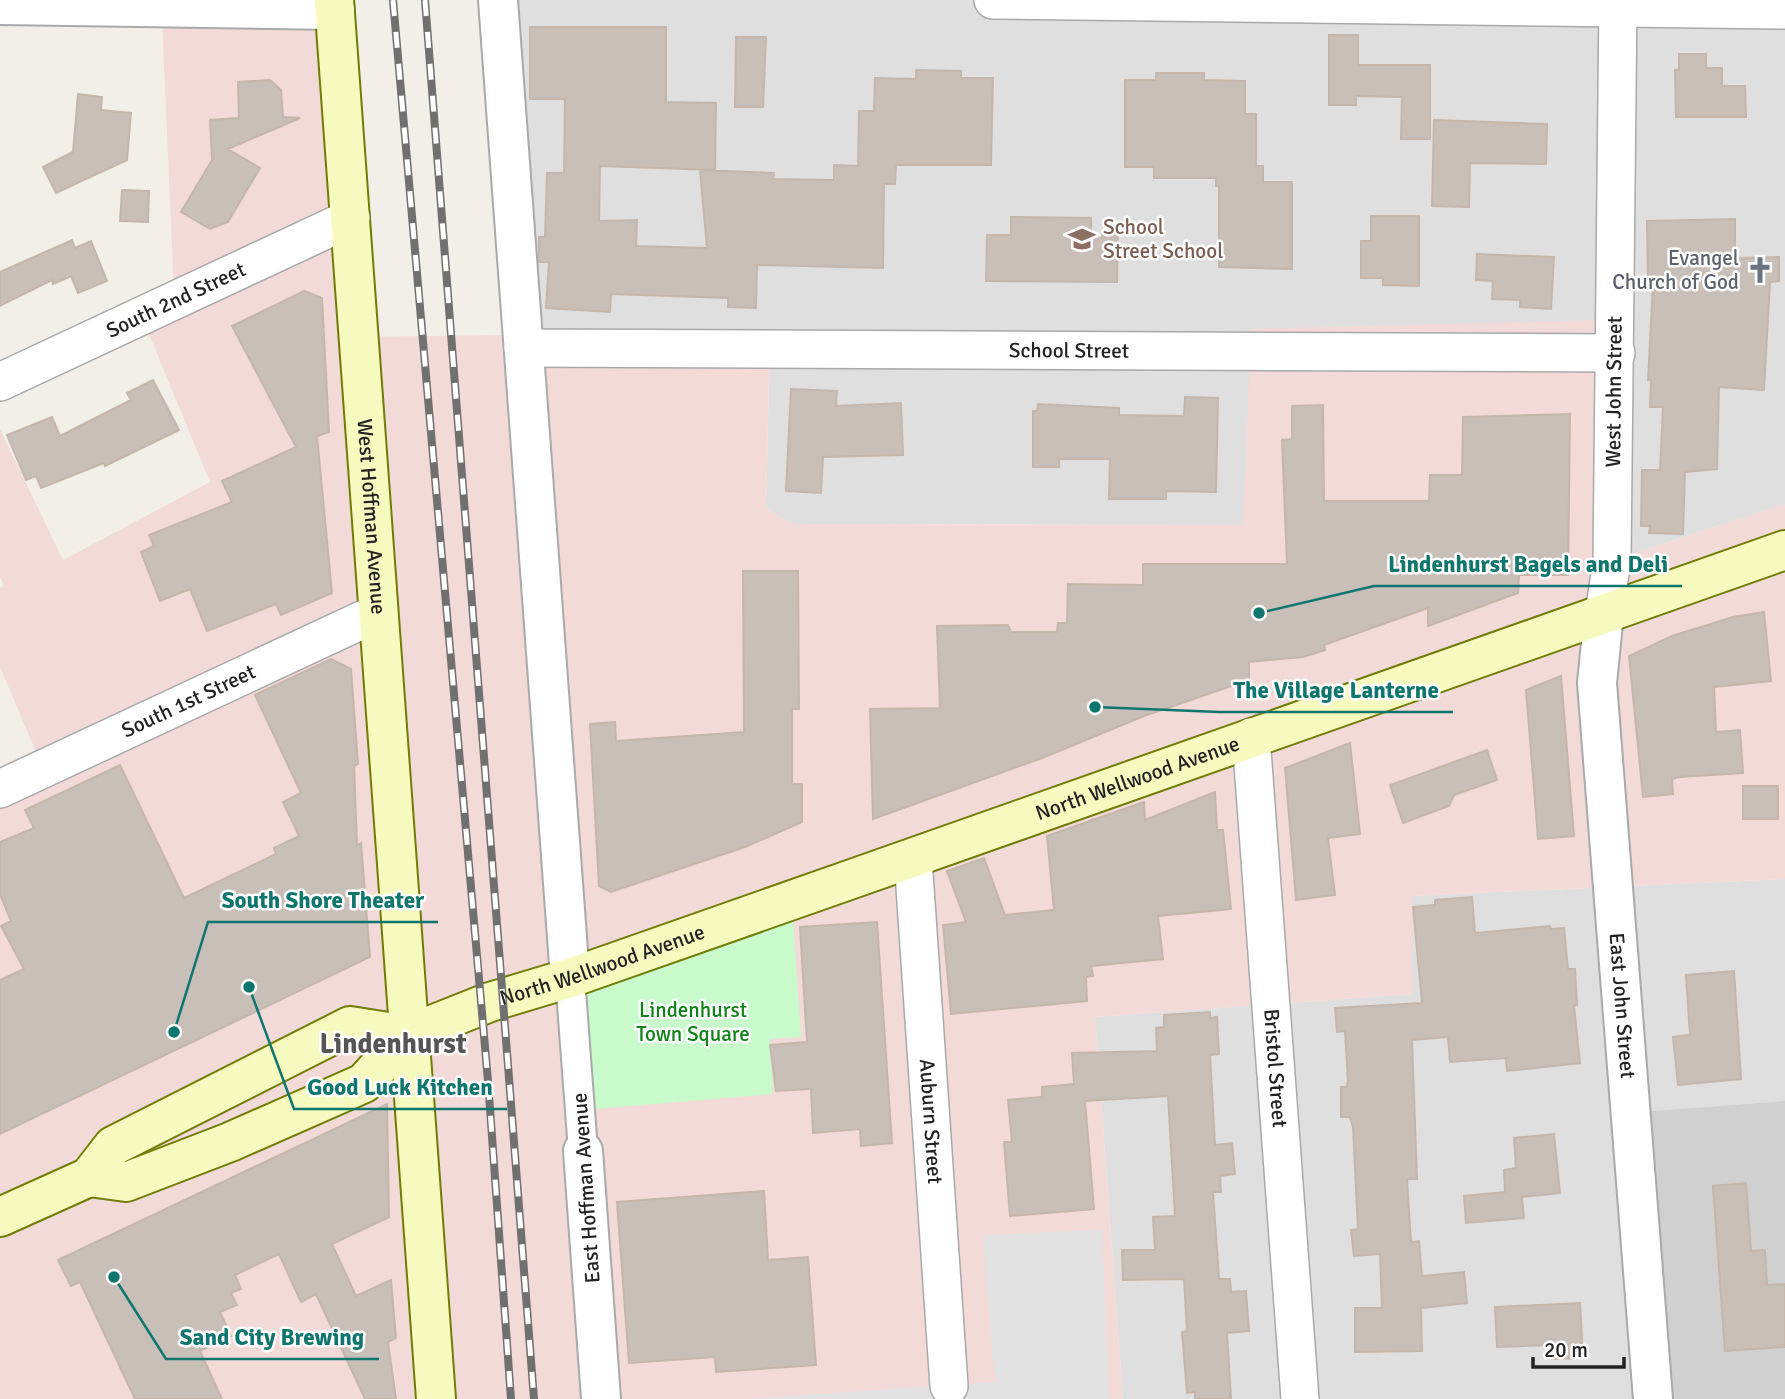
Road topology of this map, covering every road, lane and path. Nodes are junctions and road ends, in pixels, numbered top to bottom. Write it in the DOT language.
graph roads {
  1 [pos="498,0"];
  2 [pos="993,0"];
  3 [pos="0,5"];
  4 [pos="334,5"];
  5 [pos="1618,5"];
  6 [pos="1785,10"];
  7 [pos="351,218"];
  8 [pos="523,348"];
  9 [pos="1616,353"];
  10 [pos="0,382"];
  11 [pos="1785,550"];
  12 [pos="1604,612"];
  13 [pos="377,613"];
  14 [pos="1251,737"];
  15 [pos="0,789"];
  16 [pos="913,858"];
  17 [pos="570,978"];
  18 [pos="407,1035"];
  19 [pos="583,1151"];
  20 [pos="89,1177"];
  21 [pos="0,1217"];
  22 [pos="949,1386"];
  23 [pos="436,1399"];
  24 [pos="601,1399"];
  25 [pos="1300,1399"];
  26 [pos="1653,1399"];
  1 -- 8 [label="street"];
  2 -- 5 [label="street"];
  3 -- 4 [label="street"];
  4 -- 7 [label="main road, West Hoffman Avenue"];
  5 -- 6 [label="street"];
  5 -- 9 [label="street, West John Street"];
  7 -- 10 [label="street, South 2nd Street"];
  7 -- 13 [label="main road, West Hoffman Avenue"];
  8 -- 9 [label="street, School Street"];
  8 -- 17 [label="street"];
  9 -- 12 [label="street, West John Street"];
  11 -- 12 [label="main road, North Wellwood Avenue"];
  12 -- 14 [label="main road, North Wellwood Avenue"];
  12 -- 26 [label="street, East John Street"];
  13 -- 15 [label="street, South 1st Street"];
  13 -- 18 [label="main road, West Hoffman Avenue"];
  14 -- 16 [label="main road, North Wellwood Avenue"];
  14 -- 25 [label="street, Bristol Street"];
  16 -- 17 [label="main road, North Wellwood Avenue"];
  16 -- 22 [label="street, Auburn Street"];
  17 -- 18 [label="main road, North Wellwood Avenue"];
  17 -- 19 [label="street, East Hoffman Avenue"];
  18 -- 20 [label="main road"];
  18 -- 20 [label="main road"];
  18 -- 23 [label="main road"];
  19 -- 24 [label="street, East Hoffman Avenue"];
  20 -- 21 [label="main road"];
}
